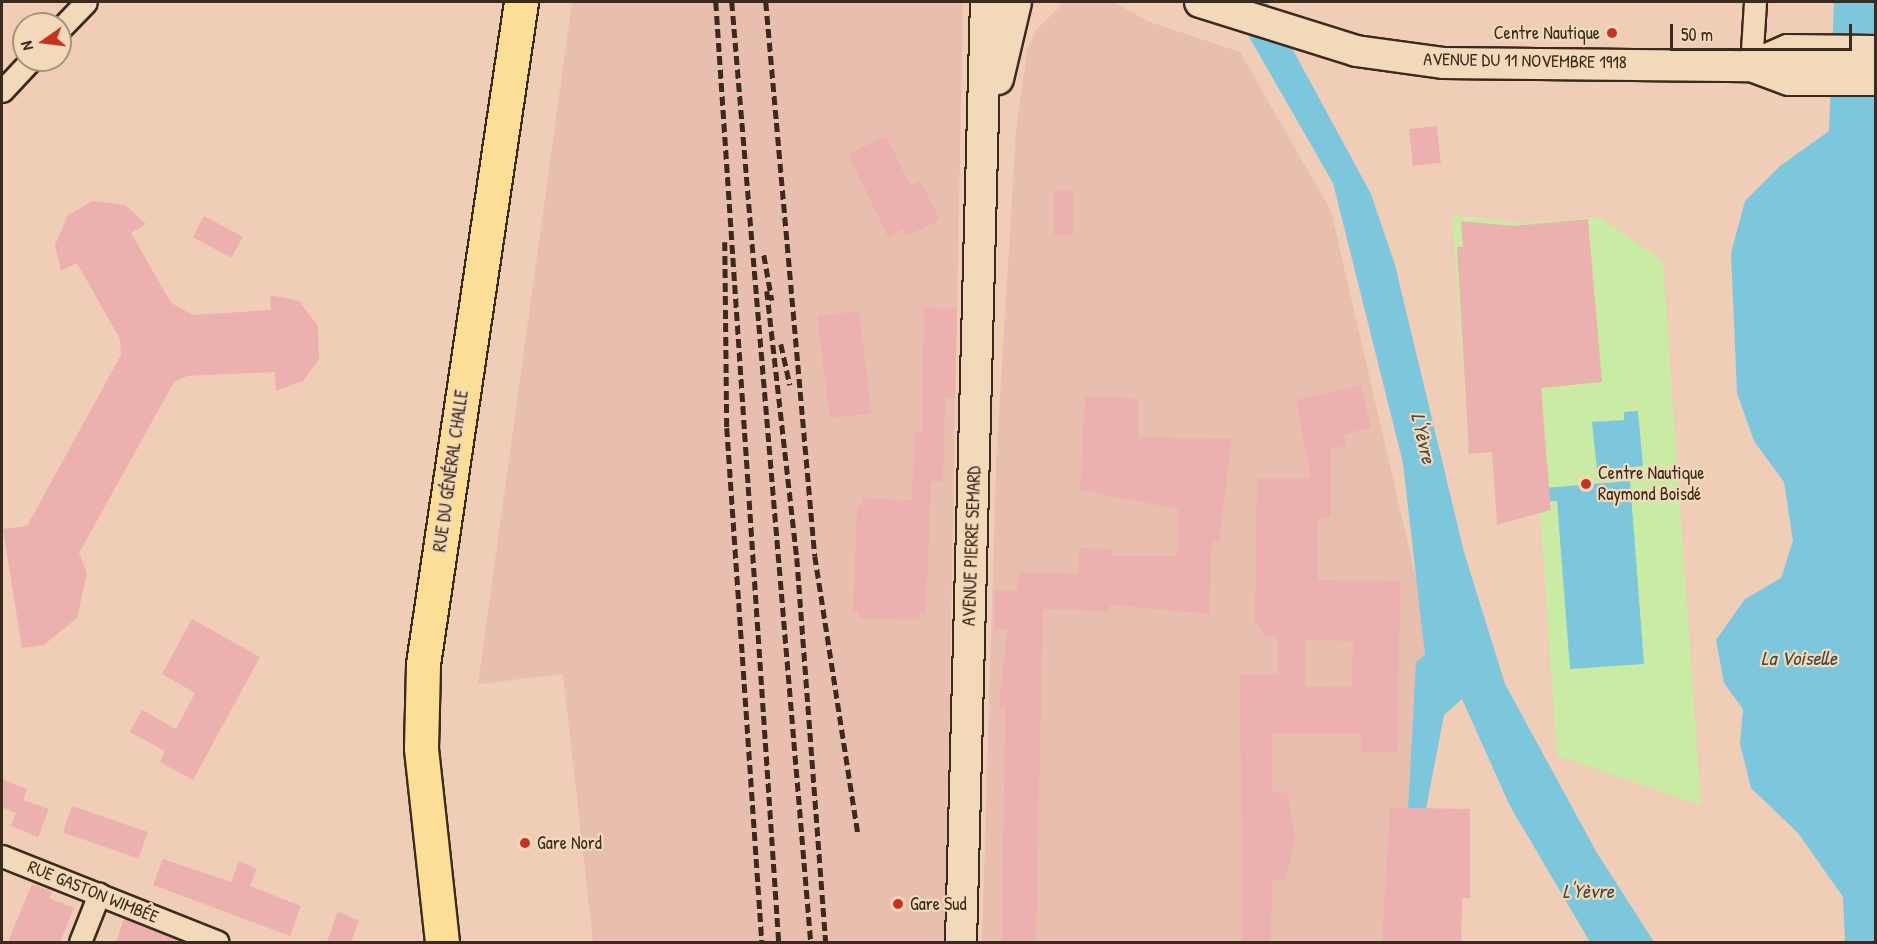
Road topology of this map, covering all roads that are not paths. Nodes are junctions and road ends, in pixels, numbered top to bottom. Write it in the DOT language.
graph roads {
  1 [pos="86,2"];
  2 [pos="521,2"];
  3 [pos="986,2"];
  4 [pos="1016,2"];
  5 [pos="1755,2"];
  6 [pos="1211,6"];
  7 [pos="72,17"];
  8 [pos="1875,51"];
  9 [pos="1751,66"];
  10 [pos="20,72"];
  11 [pos="1875,80"];
  12 [pos="2,91"];
  13 [pos="985,149"];
  14 [pos="2,856"];
  15 [pos="99,894"];
  16 [pos="80,942"];
  17 [pos="218,942"];
  18 [pos="442,942"];
  19 [pos="961,942"];
  1 -- 7 [label="street"];
  2 -- 18 [label="main road, RUE DU GÉNÉRAL CHALLE"];
  3 -- 13 [label="main road, AVENUE PIERRE SEMARD"];
  4 -- 13 [label="main road, AVENUE PIERRE SEMARD"];
  5 -- 9 [label="street"];
  6 -- 9 [label="main road, AVENUE DU 11 NOVEMBRE 1918"];
  8 -- 9 [label="main road, AVENUE DU 11 NOVEMBRE 1918"];
  9 -- 11 [label="main road, AVENUE DU 11 NOVEMBRE 1918"];
  10 -- 12 [label="street"];
  13 -- 19 [label="main road, AVENUE PIERRE SEMARD"];
  14 -- 15 [label="street, RUE GASTON WIMBÉE"];
  15 -- 16 [label="street"];
  15 -- 17 [label="street, RUE GASTON WIMBÉE"];
}
